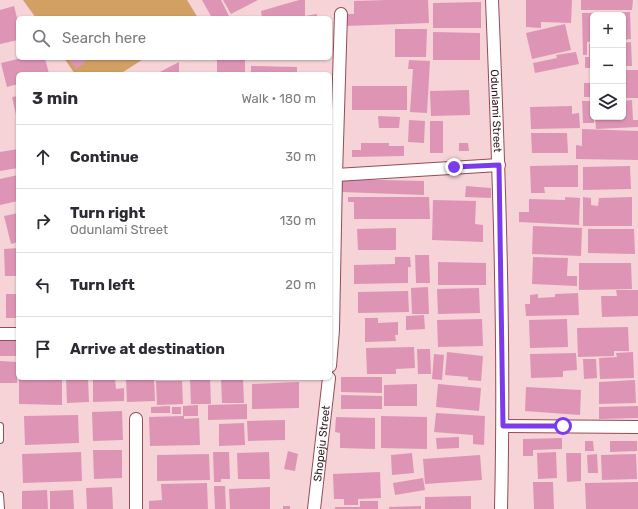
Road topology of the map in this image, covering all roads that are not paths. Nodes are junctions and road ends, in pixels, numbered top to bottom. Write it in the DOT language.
graph roads {
  1 [pos="492,0"];
  2 [pos="340,14"];
  3 [pos="499,165"];
  4 [pos="336,175"];
  5 [pos="332,299"];
  6 [pos="0,334"];
  7 [pos="16,334"];
  8 [pos="329,380"];
  9 [pos="136,419"];
  10 [pos="0,426"];
  11 [pos="503,426"];
  12 [pos="638,427"];
  13 [pos="0,440"];
  14 [pos="0,495"];
  15 [pos="1,509"];
  16 [pos="136,509"];
  17 [pos="314,509"];
  18 [pos="501,509"];
  1 -- 3 [label="street, Odunlami Street"];
  2 -- 4 [label="street"];
  3 -- 4 [label="street"];
  3 -- 11 [label="street, Odunlami Street"];
  4 -- 5 [label="street"];
  6 -- 7 [label="street"];
  8 -- 17 [label="street, Shopeju Street"];
  9 -- 16 [label="street"];
  10 -- 13 [label="lane"];
  11 -- 12 [label="street"];
  11 -- 18 [label="street, Odunlami Street"];
  14 -- 15 [label="lane"];
}
